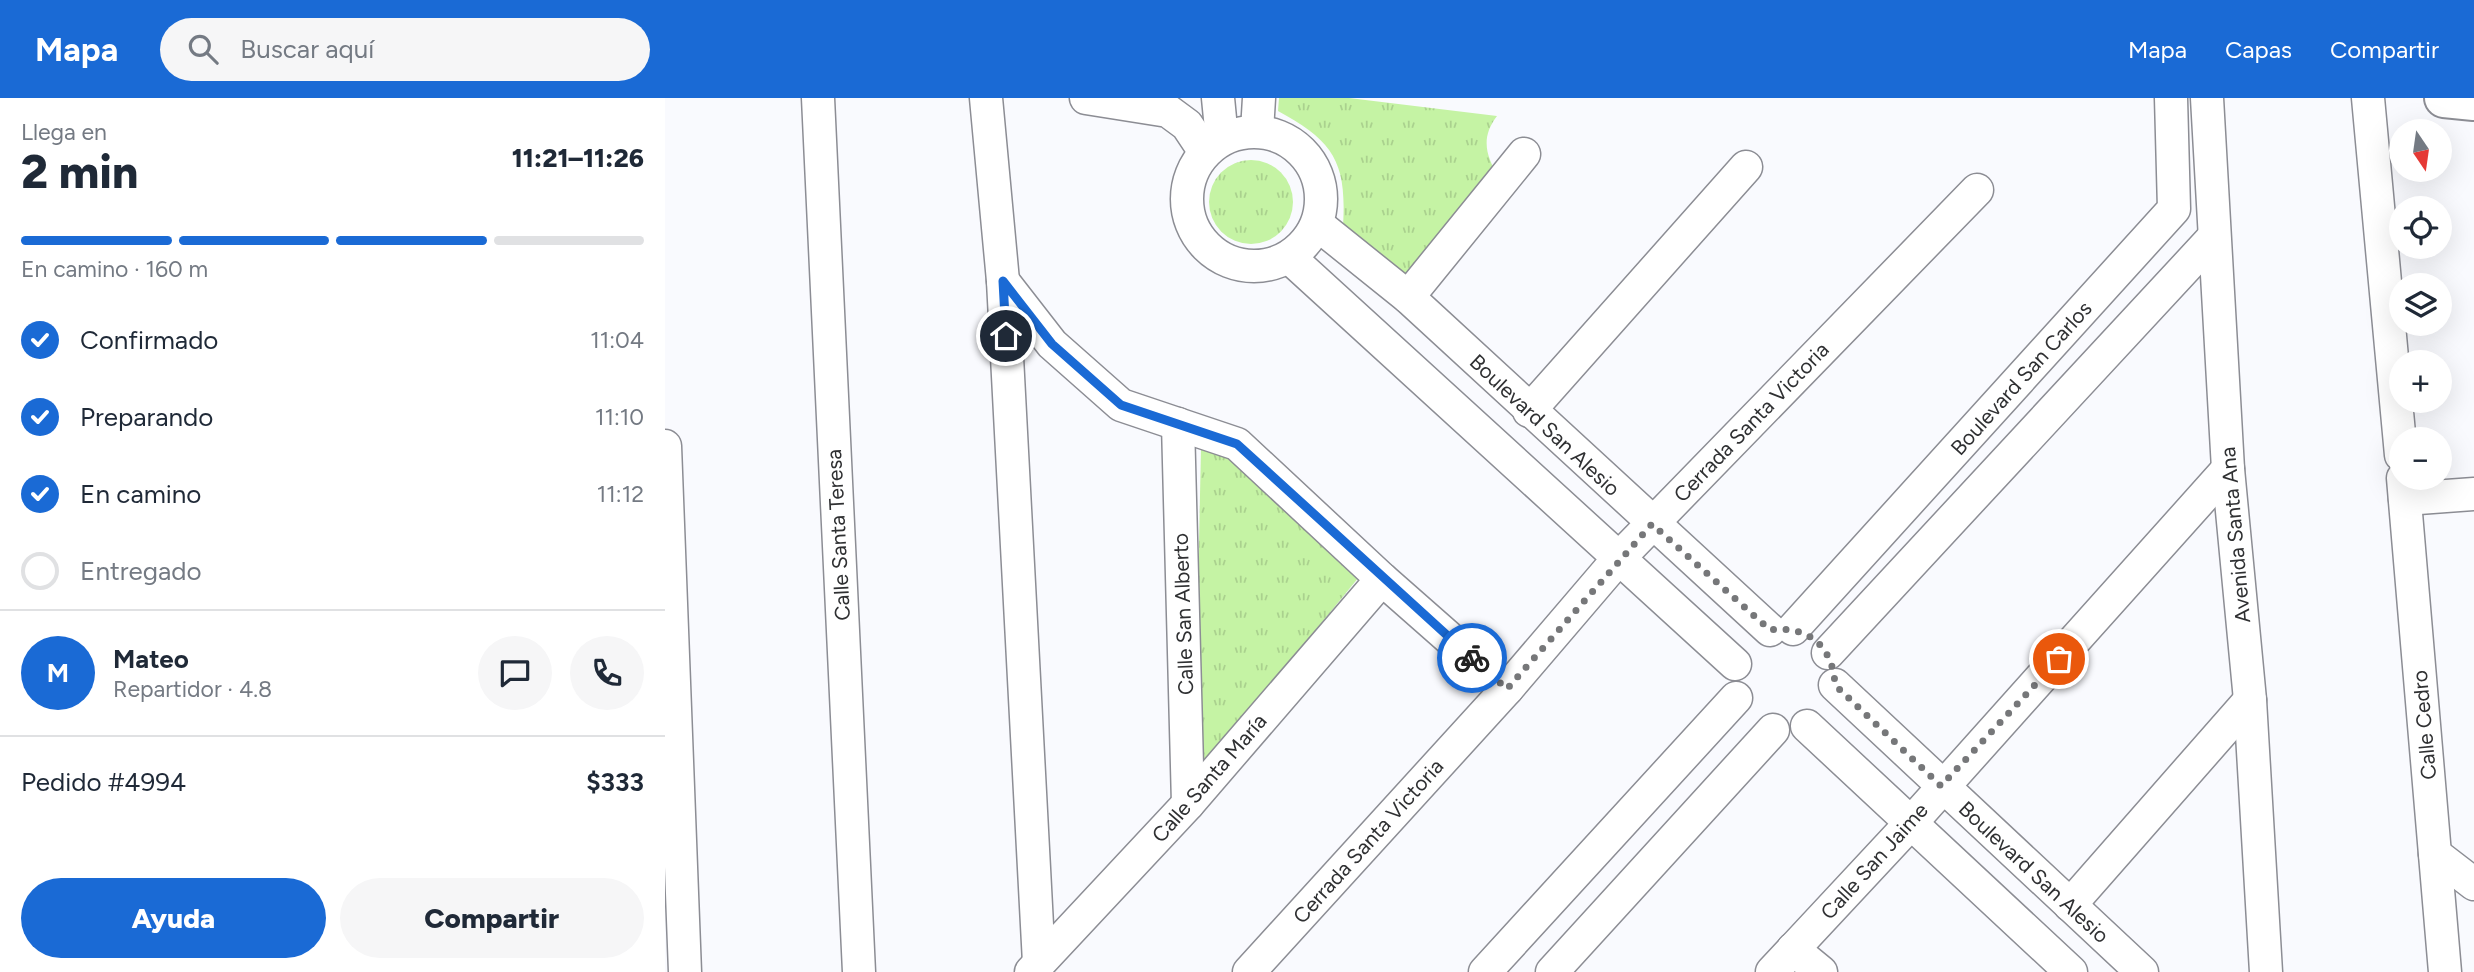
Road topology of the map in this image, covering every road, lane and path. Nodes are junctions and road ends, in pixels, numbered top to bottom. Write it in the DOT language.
graph roads {
  1 [pos="818,98"];
  2 [pos="986,98"];
  3 [pos="1086,98"];
  4 [pos="1217,98"];
  5 [pos="1259,98"];
  6 [pos="2171,98"];
  7 [pos="2207,98"];
  8 [pos="2368,98"];
  9 [pos="2444,98"];
  10 [pos="2474,101"];
  11 [pos="1257,131"];
  12 [pos="1213,146"];
  13 [pos="1524,154"];
  14 [pos="1746,166"];
  15 [pos="1977,190"];
  16 [pos="1317,224"];
  17 [pos="2213,238"];
  18 [pos="1289,257"];
  19 [pos="1003,281"];
  20 [pos="1408,297"];
  21 [pos="1529,411"];
  22 [pos="1178,424"];
  23 [pos="2398,427"];
  24 [pos="665,446"];
  25 [pos="2228,469"];
  26 [pos="2404,490"];
  27 [pos="2427,490"];
  28 [pos="2474,494"];
  29 [pos="1652,524"];
  30 [pos="1619,558"];
  31 [pos="1382,579"];
  32 [pos="1782,630"];
  33 [pos="1828,653"];
  34 [pos="1735,664"];
  35 [pos="1835,685"];
  36 [pos="1507,689"];
  37 [pos="1735,698"];
  38 [pos="2250,700"];
  39 [pos="1807,726"];
  40 [pos="1773,730"];
  41 [pos="1941,786"];
  42 [pos="1188,804"];
  43 [pos="1910,824"];
  44 [pos="2435,854"];
  45 [pos="2474,884"];
  46 [pos="2070,905"];
  47 [pos="1793,949"];
  48 [pos="1035,968"];
  49 [pos="685,972"];
  50 [pos="859,972"];
  51 [pos="1249,972"];
  52 [pos="1485,972"];
  53 [pos="1552,972"];
  54 [pos="1772,972"];
  55 [pos="1821,972"];
  56 [pos="2071,972"];
  57 [pos="2142,972"];
  58 [pos="2266,972"];
  59 [pos="2445,972"];
  1 -- 50 [label="street, Calle Santa Teresa"];
  2 -- 19 [label="street"];
  3 -- 12 [label="street"];
  4 -- 12 [label="street"];
  5 -- 11 [label="street"];
  6 -- 32 [label="street, Boulevard San Carlos"];
  7 -- 17 [label="street, Avenida Santa Ana"];
  8 -- 23 [label="street"];
  9 -- 10 [label="main road"];
  11 -- 12 [label="street"];
  11 -- 16 [label="street"];
  12 -- 18 [label="street"];
  13 -- 20 [label="street"];
  14 -- 21 [label="street"];
  15 -- 29 [label="street, Cerrada Santa Victoria"];
  16 -- 18 [label="street"];
  16 -- 20 [label="street, Boulevard San Alesio"];
  17 -- 25 [label="street, Avenida Santa Ana"];
  17 -- 33 [label="street"];
  18 -- 30 [label="street"];
  19 -- 22 [label="street"];
  19 -- 48 [label="street"];
  20 -- 21 [label="street, Boulevard San Alesio"];
  21 -- 29 [label="street, Boulevard San Alesio"];
  22 -- 31 [label="street"];
  22 -- 42 [label="street, Calle San Alberto"];
  24 -- 49 [label="street"];
  25 -- 38 [label="street, Avenida Santa Ana"];
  25 -- 41 [label="street, Calle San Jaime"];
  26 -- 44 [label="street, Calle Cedro"];
  27 -- 28 [label="street"];
  29 -- 30 [label="street, Cerrada Santa Victoria"];
  29 -- 32 [label="street, Boulevard San Alesio"];
  30 -- 34 [label="street"];
  30 -- 36 [label="street, Cerrada Santa Victoria"];
  31 -- 36 [label="street"];
  31 -- 42 [label="street, Calle Santa María"];
  32 -- 33 [label="street"];
  32 -- 34 [label="street"];
  33 -- 35 [label="street"];
  34 -- 37 [label="street"];
  35 -- 39 [label="street"];
  35 -- 41 [label="street, Boulevard San Alesio"];
  36 -- 51 [label="street, Cerrada Santa Victoria"];
  37 -- 40 [label="street"];
  37 -- 52 [label="street"];
  38 -- 46 [label="street"];
  38 -- 58 [label="street, Avenida Santa Ana"];
  39 -- 40 [label="street"];
  39 -- 43 [label="street"];
  40 -- 53 [label="street"];
  41 -- 43 [label="street, Calle San Jaime"];
  41 -- 46 [label="street, Boulevard San Alesio"];
  42 -- 48 [label="street, Calle Santa María"];
  43 -- 47 [label="street, Calle San Jaime"];
  43 -- 56 [label="street"];
  44 -- 45 [label="street"];
  44 -- 59 [label="street, Calle Cedro"];
  46 -- 57 [label="street, Boulevard San Alesio"];
  47 -- 54 [label="street, Calle San Jaime"];
  47 -- 55 [label="street"];
}
